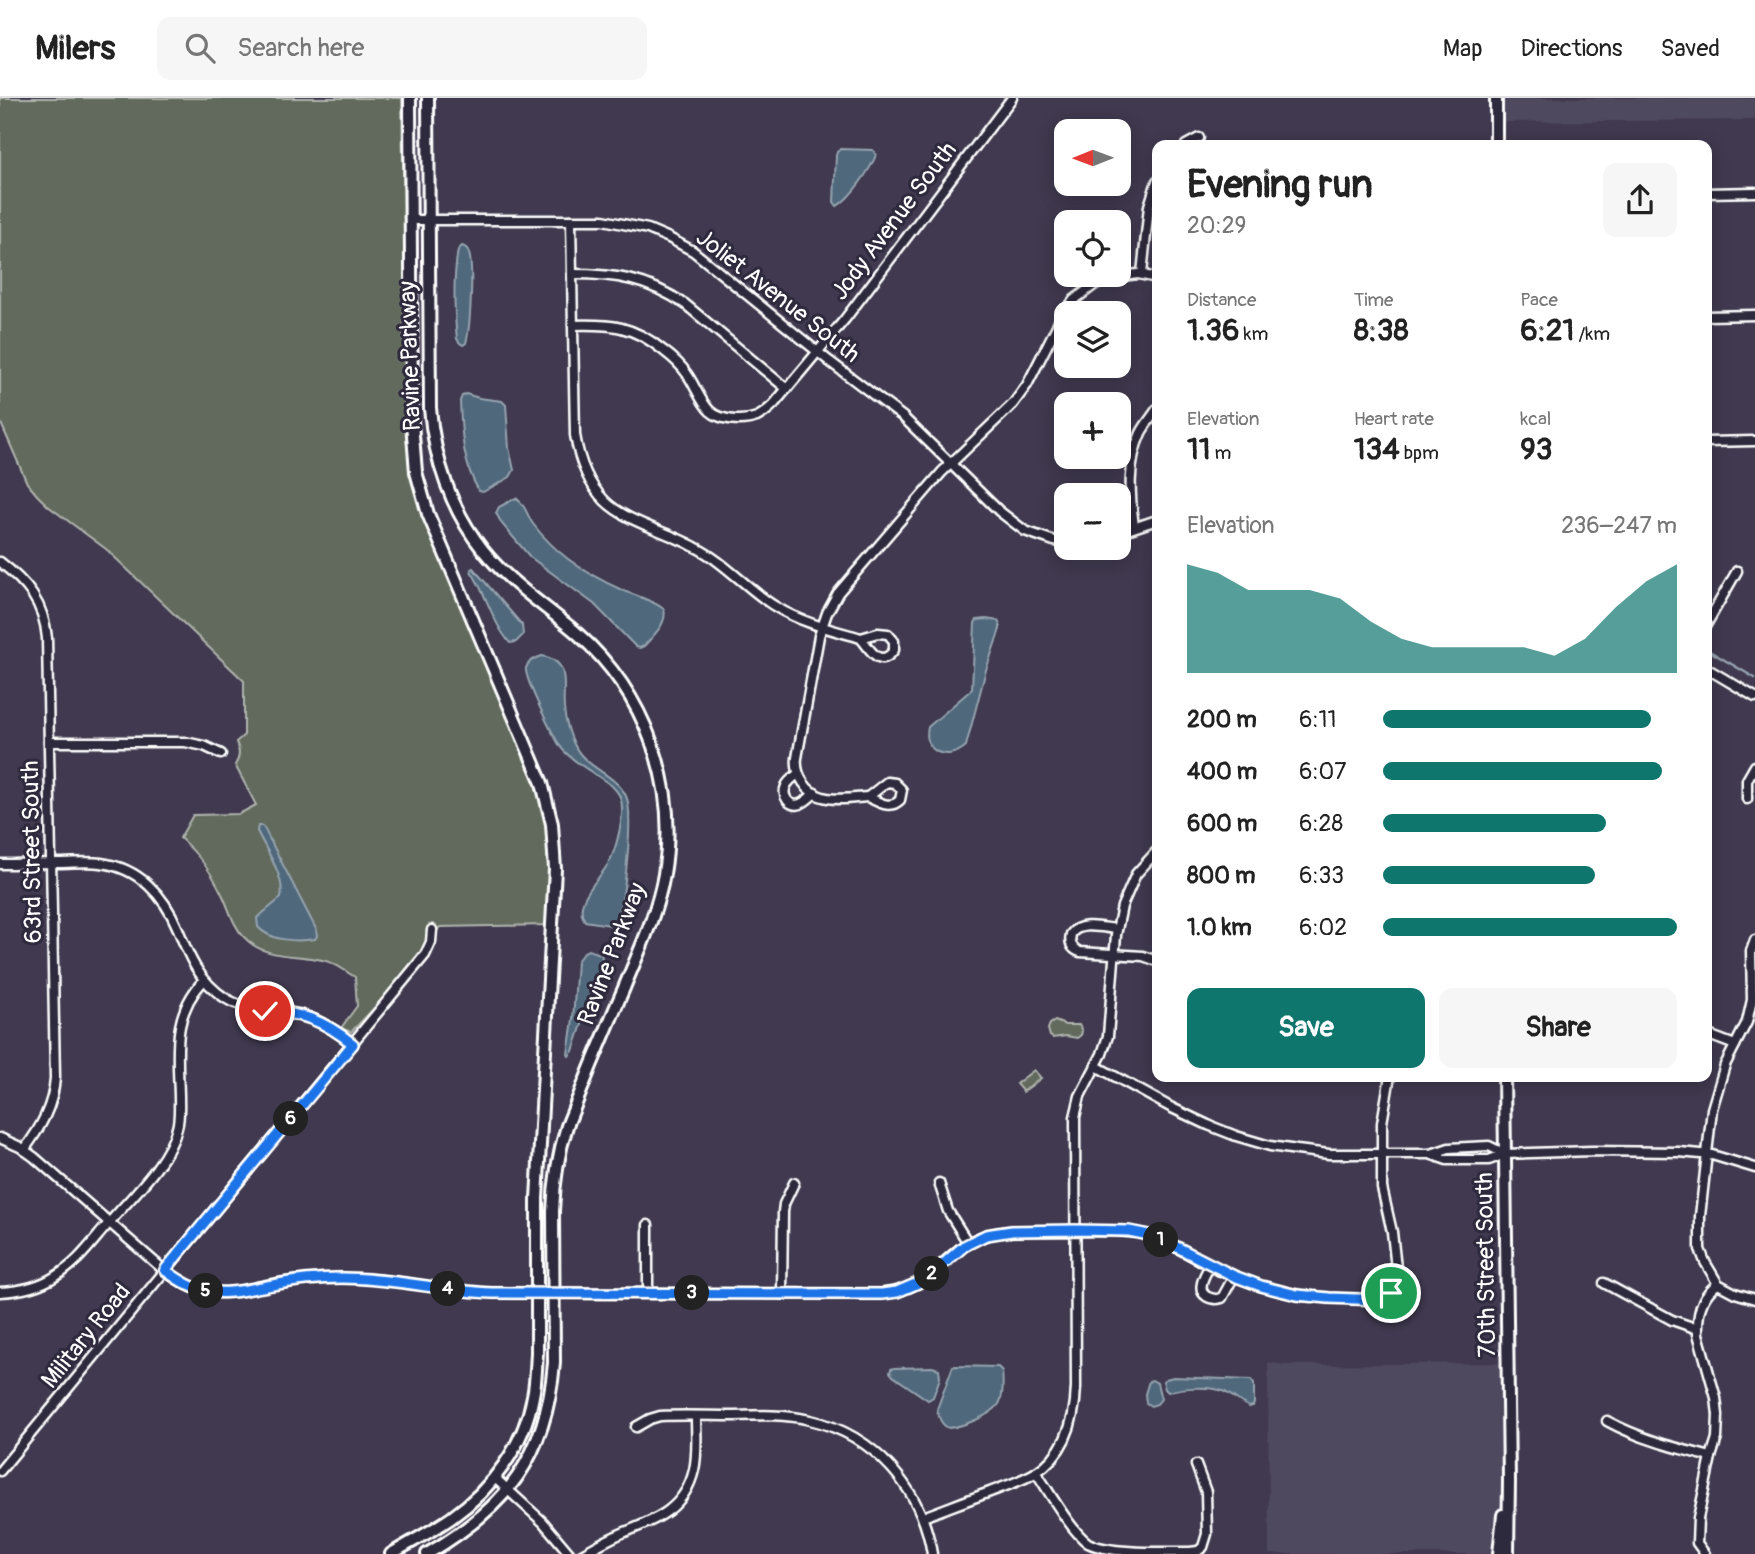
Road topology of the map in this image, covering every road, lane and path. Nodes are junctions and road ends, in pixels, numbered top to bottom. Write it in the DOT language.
graph roads {
  1 [pos="411,98"];
  2 [pos="428,98"];
  3 [pos="1012,98"];
  4 [pos="1496,98"];
  5 [pos="1199,138"];
  6 [pos="1195,140"];
  7 [pos="1496,140"];
  8 [pos="1755,192"];
  9 [pos="1712,193"];
  10 [pos="1152,197"];
  11 [pos="411,220"];
  12 [pos="428,220"];
  13 [pos="571,220"];
  14 [pos="572,274"];
  15 [pos="1142,274"];
  16 [pos="1152,277"];
  17 [pos="1755,315"];
  18 [pos="1712,316"];
  19 [pos="573,325"];
  20 [pos="818,352"];
  21 [pos="787,389"];
  22 [pos="1152,417"];
  23 [pos="1755,441"];
  24 [pos="1712,442"];
  25 [pos="950,464"];
  26 [pos="1152,522"];
  27 [pos="1134,527"];
  28 [pos="1131,528"];
  29 [pos="1054,541"];
  30 [pos="0,562"];
  31 [pos="1737,571"];
  32 [pos="1712,615"];
  33 [pos="822,627"];
  34 [pos="861,638"];
  35 [pos="1712,672"];
  36 [pos="1755,697"];
  37 [pos="49,742"];
  38 [pos="221,754"];
  39 [pos="1755,766"];
  40 [pos="798,774"];
  41 [pos="814,793"];
  42 [pos="868,797"];
  43 [pos="1747,800"];
  44 [pos="1152,856"];
  45 [pos="51,863"];
  46 [pos="0,864"];
  47 [pos="1116,929"];
  48 [pos="432,930"];
  49 [pos="1755,940"];
  50 [pos="1114,954"];
  51 [pos="1152,959"];
  52 [pos="204,980"];
  53 [pos="1712,1036"];
  54 [pos="353,1044"];
  55 [pos="1735,1045"];
  56 [pos="1096,1066"];
  57 [pos="1389,1082"];
  58 [pos="1504,1082"];
  59 [pos="0,1138"];
  60 [pos="24,1150"];
  61 [pos="1382,1154"];
  62 [pos="1430,1154"];
  63 [pos="1505,1154"];
  64 [pos="1707,1154"];
  65 [pos="1755,1168"];
  66 [pos="793,1183"];
  67 [pos="939,1183"];
  68 [pos="109,1223"];
  69 [pos="648,1225"];
  70 [pos="1075,1230"];
  71 [pos="968,1243"];
  72 [pos="1210,1265"];
  73 [pos="165,1270"];
  74 [pos="1234,1276"];
  75 [pos="1604,1283"];
  76 [pos="1718,1283"];
  77 [pos="0,1292"];
  78 [pos="648,1293"];
  79 [pos="536,1294"];
  80 [pos="554,1294"];
  81 [pos="782,1294"];
  82 [pos="1755,1298"];
  83 [pos="1698,1329"];
  84 [pos="696,1416"];
  85 [pos="1608,1421"];
  86 [pos="636,1427"];
  87 [pos="1508,1453"];
  88 [pos="1711,1457"];
  89 [pos="1196,1465"];
  90 [pos="0,1471"];
  91 [pos="1036,1472"];
  92 [pos="495,1478"];
  93 [pos="508,1489"];
  94 [pos="923,1517"];
  95 [pos="1703,1552"];
  96 [pos="391,1554"];
  97 [pos="427,1554"];
  98 [pos="570,1554"];
  99 [pos="582,1554"];
  100 [pos="932,1554"];
  101 [pos="1499,1554"];
  102 [pos="1508,1554"];
  103 [pos="1692,1554"];
  1 -- 11 [label="street, Ravine Parkway"];
  2 -- 12 [label="street, Ravine Parkway"];
  3 -- 20 [label="street, Jody Avenue South"];
  4 -- 7 [label="street"];
  5 -- 6 [label="street"];
  8 -- 9 [label="street"];
  10 -- 15 [label="street"];
  11 -- 12 [label="street, Joliet Avenue South"];
  11 -- 79 [label="street, Ravine Parkway"];
  12 -- 13 [label="street, Joliet Avenue South"];
  12 -- 80 [label="street, Ravine Parkway"];
  13 -- 14 [label="street"];
  13 -- 20 [label="street, Joliet Avenue South"];
  14 -- 19 [label="street"];
  14 -- 21 [label="street"];
  15 -- 16 [label="street"];
  15 -- 25 [label="street"];
  17 -- 18 [label="street"];
  19 -- 21 [label="street, Jody Avenue South"];
  19 -- 33 [label="street"];
  20 -- 21 [label="street, Jody Avenue South"];
  20 -- 25 [label="street, Joliet Avenue South"];
  22 -- 27 [label="street"];
  23 -- 24 [label="street"];
  25 -- 29 [label="street, Joliet Avenue South"];
  25 -- 33 [label="street"];
  26 -- 27 [label="street"];
  27 -- 28 [label="street"];
  30 -- 37 [label="street, 63rd Street South"];
  31 -- 32 [label="street"];
  33 -- 34 [label="street"];
  33 -- 40 [label="street"];
  35 -- 36 [label="street"];
  37 -- 38 [label="street"];
  37 -- 45 [label="street, 63rd Street South"];
  39 -- 43 [label="street"];
  40 -- 41 [label="street"];
  40 -- 41 [label="street"];
  41 -- 42 [label="street"];
  44 -- 47 [label="street"];
  45 -- 46 [label="street"];
  45 -- 52 [label="street"];
  45 -- 60 [label="street, 63rd Street South"];
  47 -- 50 [label="street"];
  47 -- 50 [label="street"];
  48 -- 54 [label="street, Military Road"];
  49 -- 55 [label="street"];
  50 -- 51 [label="street"];
  50 -- 56 [label="street"];
  52 -- 54 [label="street"];
  52 -- 68 [label="street"];
  53 -- 55 [label="street"];
  54 -- 73 [label="street, Military Road"];
  55 -- 64 [label="street"];
  56 -- 61 [label="street"];
  56 -- 70 [label="street"];
  57 -- 61 [label="street"];
  58 -- 63 [label="street, 70th Street South"];
  59 -- 60 [label="street"];
  60 -- 68 [label="street"];
  61 -- 62 [label="street"];
  61 -- 74 [label="street"];
  62 -- 63 [label="street"];
  62 -- 63 [label="street"];
  63 -- 64 [label="street"];
  63 -- 87 [label="street, 70th Street South"];
  64 -- 65 [label="street"];
  64 -- 76 [label="street"];
  66 -- 81 [label="street"];
  67 -- 71 [label="street"];
  68 -- 73 [label="street"];
  68 -- 77 [label="street"];
  69 -- 78 [label="street"];
  70 -- 71 [label="street"];
  70 -- 72 [label="street"];
  70 -- 91 [label="street"];
  71 -- 81 [label="street"];
  72 -- 74 [label="street"];
  72 -- 74 [label="street"];
  73 -- 79 [label="street"];
  73 -- 90 [label="street, Military Road"];
  75 -- 83 [label="street"];
  76 -- 82 [label="street"];
  76 -- 83 [label="street"];
  78 -- 80 [label="street"];
  78 -- 81 [label="street"];
  79 -- 80 [label="street"];
  79 -- 92 [label="street, Ravine Parkway"];
  80 -- 93 [label="street, Ravine Parkway"];
  83 -- 88 [label="street"];
  84 -- 86 [label="street"];
  84 -- 94 [label="street"];
  84 -- 99 [label="street"];
  85 -- 88 [label="street"];
  87 -- 101 [label="street, 70th Street South"];
  87 -- 102 [label="street, 70th Street South"];
  88 -- 95 [label="street"];
  89 -- 91 [label="street"];
  91 -- 94 [label="street"];
  92 -- 93 [label="street"];
  92 -- 96 [label="street, Ravine Parkway"];
  93 -- 97 [label="street, Ravine Parkway"];
  93 -- 98 [label="street"];
  94 -- 100 [label="street"];
  95 -- 103 [label="street"];
}
